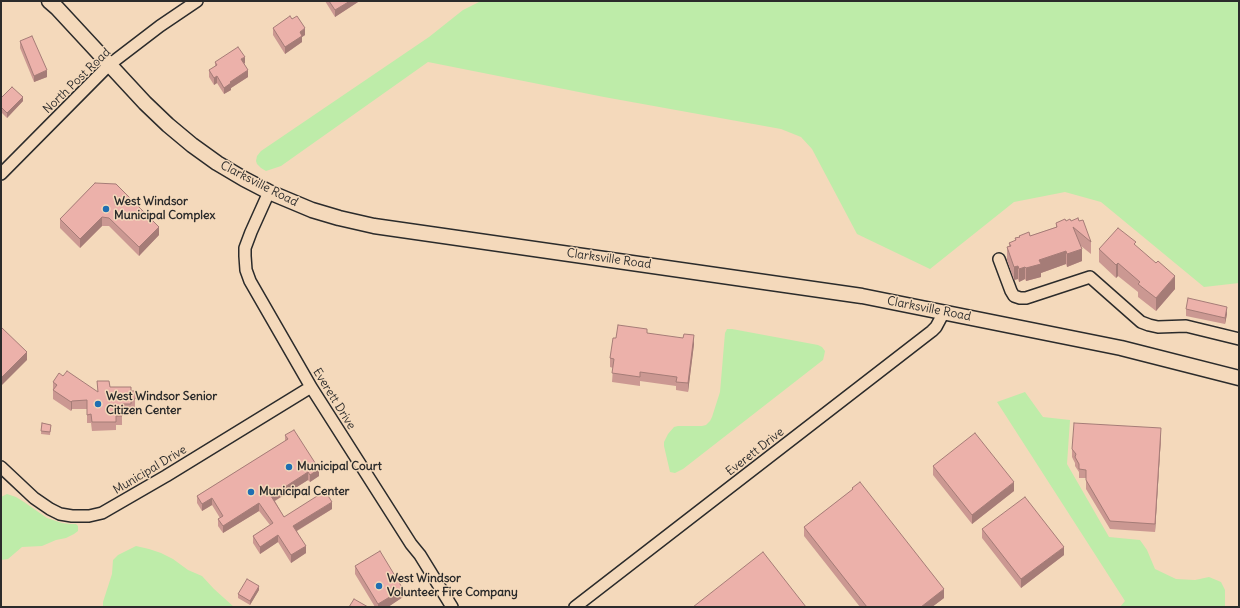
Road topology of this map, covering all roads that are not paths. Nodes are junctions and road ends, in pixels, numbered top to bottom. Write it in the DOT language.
graph roads {
  1 [pos="49,1"];
  2 [pos="197,1"];
  3 [pos="109,65"];
  4 [pos="1,174"];
  5 [pos="269,192"];
  6 [pos="999,259"];
  7 [pos="944,312"];
  8 [pos="1239,338"];
  9 [pos="1239,378"];
  10 [pos="311,387"];
  11 [pos="1,467"];
  12 [pos="452,607"];
  13 [pos="576,607"];
  1 -- 3 [label="street, Clarksville Road"];
  2 -- 3 [label="street, North Post Road"];
  3 -- 4 [label="street, North Post Road"];
  3 -- 5 [label="street, Clarksville Road"];
  5 -- 7 [label="street, Clarksville Road"];
  5 -- 10 [label="street, Everett Drive"];
  6 -- 8 [label="street"];
  7 -- 9 [label="street, Clarksville Road"];
  7 -- 13 [label="street, Everett Drive"];
  10 -- 11 [label="street, Municipal Drive"];
  10 -- 12 [label="street, Everett Drive"];
}
